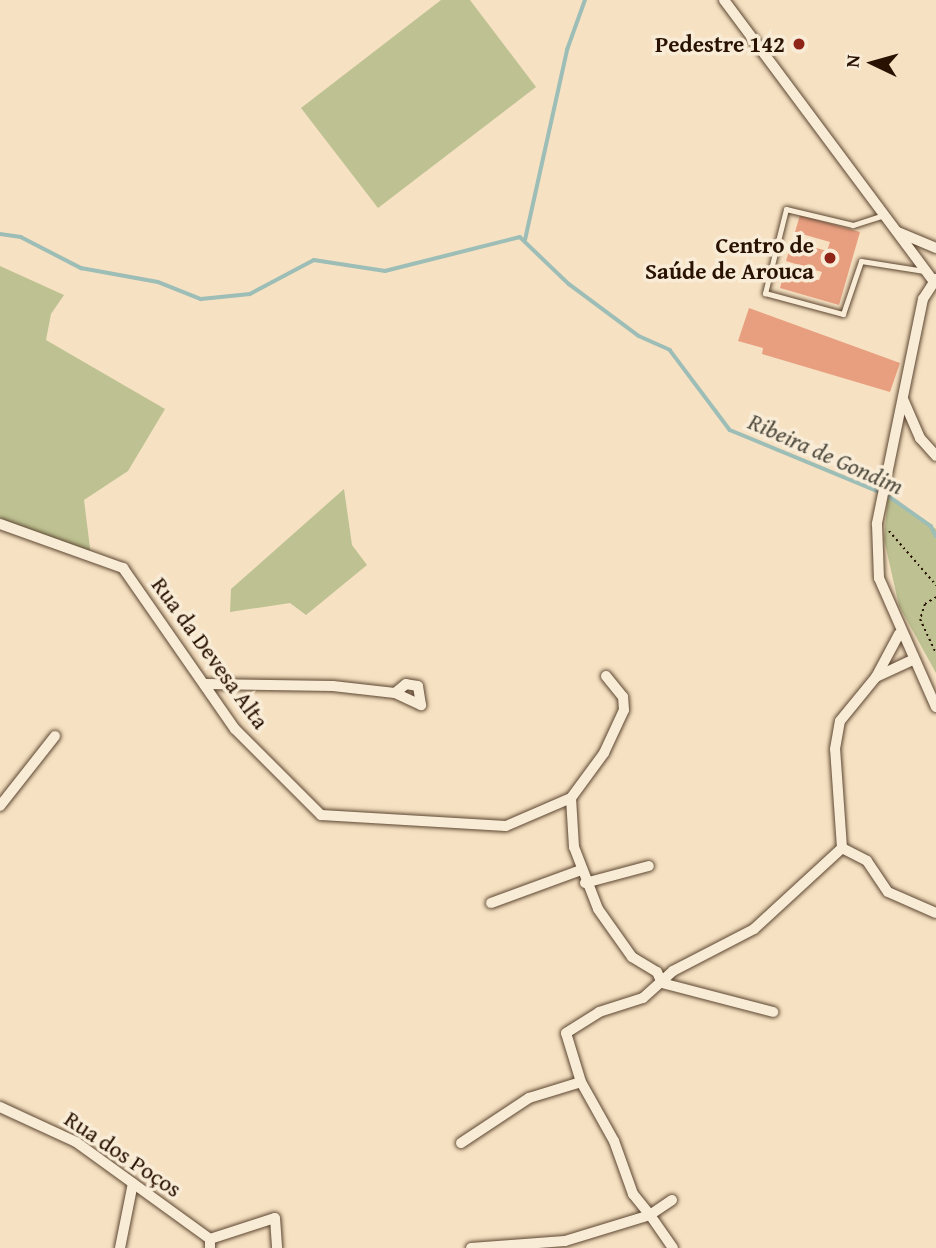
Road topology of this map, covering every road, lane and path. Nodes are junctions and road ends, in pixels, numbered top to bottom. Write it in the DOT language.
graph roads {
  1 [pos="724,0"];
  2 [pos="884,215"];
  3 [pos="896,230"];
  4 [pos="936,248"];
  5 [pos="926,271"];
  6 [pos="935,280"];
  7 [pos="903,399"];
  8 [pos="936,456"];
  9 [pos="0,524"];
  10 [pos="877,524"];
  11 [pos="936,585"];
  12 [pos="936,597"];
  13 [pos="899,634"];
  14 [pos="936,653"];
  15 [pos="912,660"];
  16 [pos="607,676"];
  17 [pos="876,677"];
  18 [pos="206,684"];
  19 [pos="395,693"];
  20 [pos="936,707"];
  21 [pos="55,736"];
  22 [pos="571,799"];
  23 [pos="0,806"];
  24 [pos="842,848"];
  25 [pos="649,866"];
  26 [pos="580,870"];
  27 [pos="585,883"];
  28 [pos="492,904"];
  29 [pos="936,913"];
  30 [pos="662,983"];
  31 [pos="773,1012"];
  32 [pos="581,1082"];
  33 [pos="0,1107"];
  34 [pos="461,1143"];
  35 [pos="133,1183"];
  36 [pos="671,1200"];
  37 [pos="650,1215"];
  38 [pos="210,1243"];
  39 [pos="566,1245"];
  40 [pos="120,1248"];
  41 [pos="278,1248"];
  42 [pos="471,1248"];
  43 [pos="673,1248"];
  1 -- 2 [label="street"];
  2 -- 3 [label="street"];
  2 -- 5 [label="lane"];
  3 -- 4 [label="street"];
  3 -- 5 [label="street"];
  5 -- 6 [label="street"];
  6 -- 7 [label="street"];
  7 -- 8 [label="street"];
  7 -- 10 [label="street"];
  9 -- 18 [label="street, Rua da Devesa Alta"];
  10 -- 11 [label="path"];
  10 -- 13 [label="street"];
  12 -- 14 [label="path"];
  13 -- 15 [label="street"];
  13 -- 17 [label="street"];
  15 -- 17 [label="street"];
  15 -- 20 [label="street"];
  16 -- 22 [label="street"];
  17 -- 24 [label="street"];
  18 -- 19 [label="street"];
  18 -- 22 [label="street, Rua da Devesa Alta"];
  21 -- 23 [label="street"];
  22 -- 26 [label="street"];
  24 -- 29 [label="street"];
  24 -- 30 [label="street"];
  25 -- 27 [label="street"];
  26 -- 27 [label="street"];
  26 -- 28 [label="street"];
  27 -- 30 [label="street"];
  30 -- 31 [label="street"];
  30 -- 32 [label="street"];
  32 -- 34 [label="street"];
  32 -- 37 [label="street"];
  33 -- 35 [label="street, Rua dos Poços"];
  35 -- 38 [label="street, Rua dos Poços"];
  35 -- 40 [label="street"];
  36 -- 37 [label="street"];
  37 -- 39 [label="street"];
  37 -- 43 [label="street"];
  38 -- 41 [label="street"];
  39 -- 42 [label="street"];
}
